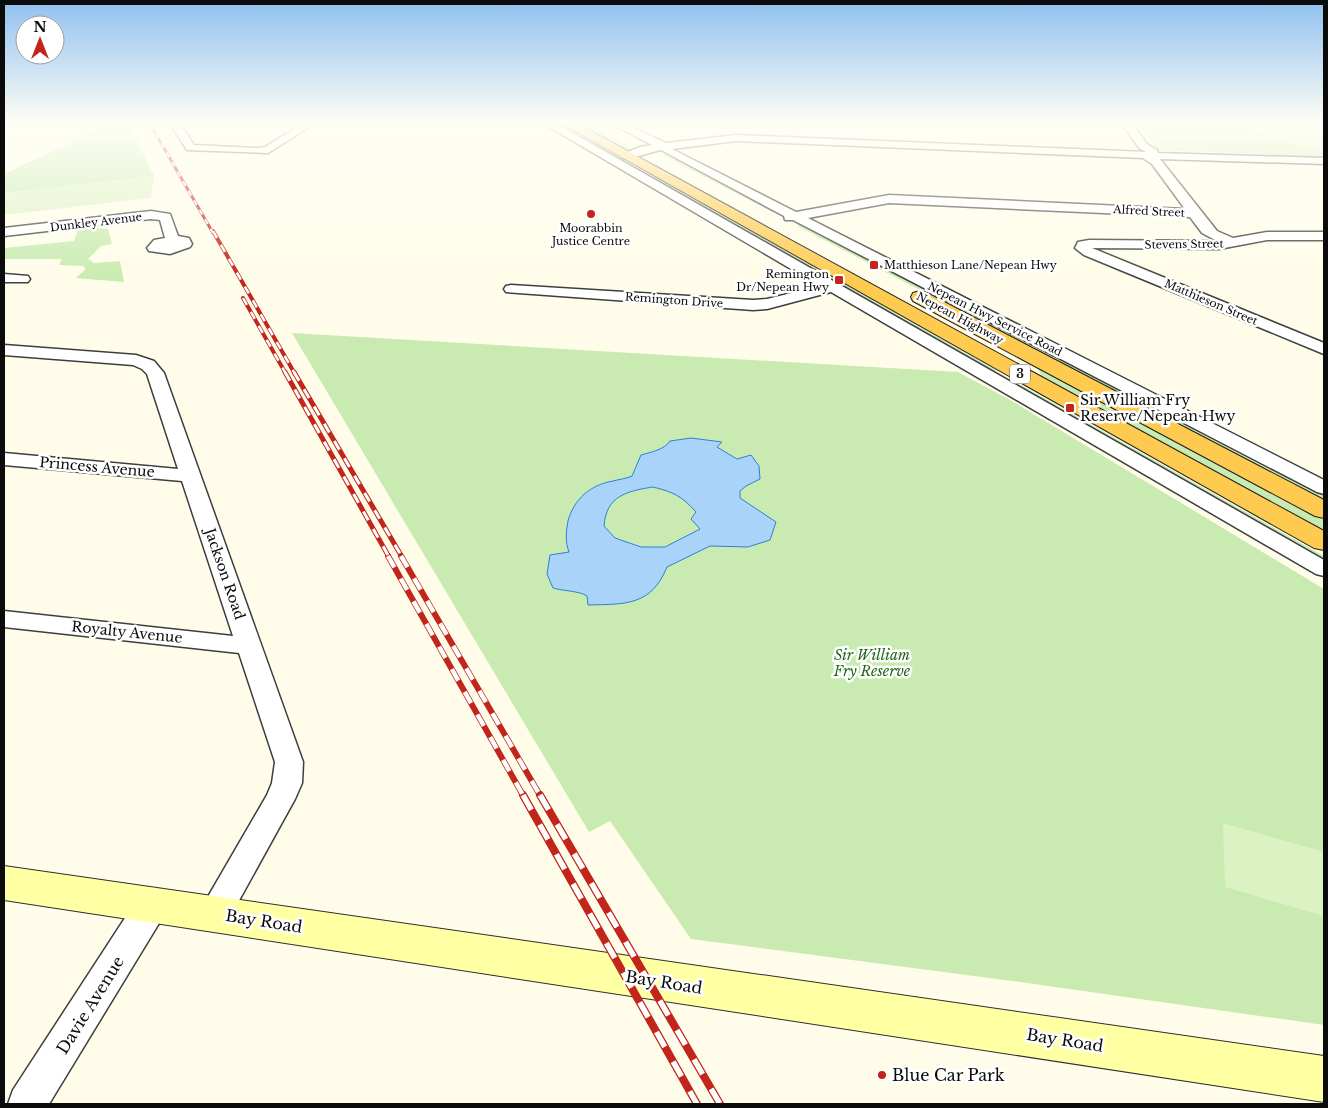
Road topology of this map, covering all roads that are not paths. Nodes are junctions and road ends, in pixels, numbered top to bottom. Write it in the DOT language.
graph roads {
  1 [pos="649,176"];
  2 [pos="699,176"];
  3 [pos="705,176"];
  4 [pos="1166,176"];
  5 [pos="1194,213"];
  6 [pos="786,218"];
  7 [pos="4,232"];
  8 [pos="1324,236"];
  9 [pos="174,240"];
  10 [pos="1234,243"];
  11 [pos="1095,248"];
  12 [pos="4,278"];
  13 [pos="23,279"];
  14 [pos="834,288"];
  15 [pos="511,289"];
  16 [pos="1322,347"];
  17 [pos="4,350"];
  18 [pos="1046,363"];
  19 [pos="1018,372"];
  20 [pos="992,379"];
  21 [pos="4,459"];
  22 [pos="190,476"];
  23 [pos="1324,488"];
  24 [pos="1324,510"];
  25 [pos="1324,542"];
  26 [pos="1324,569"];
  27 [pos="4,619"];
  28 [pos="250,646"];
  29 [pos="4,883"];
  30 [pos="152,905"];
  31 [pos="214,914"];
  32 [pos="1324,1079"];
  33 [pos="27,1104"];
  1 -- 14 [label="street"];
  2 -- 19 [label="highway, Nepean Highway / 3"];
  3 -- 6 [label="street, Nepean Hwy Service Road"];
  4 -- 5 [label="street"];
  5 -- 6 [label="street, Alfred Street"];
  5 -- 10 [label="street"];
  6 -- 18 [label="highway, Nepean Highway / 3"];
  6 -- 23 [label="street, Nepean Hwy Service Road"];
  7 -- 9 [label="street, Dunkley Avenue"];
  8 -- 10 [label="street, Stevens Street"];
  10 -- 11 [label="street, Stevens Street"];
  11 -- 16 [label="street, Matthieson Street"];
  12 -- 13 [label="street"];
  14 -- 15 [label="street, Remington Drive"];
  14 -- 20 [label="street"];
  17 -- 22 [label="street, Jackson Road"];
  18 -- 19 [label="highway"];
  18 -- 24 [label="highway, Nepean Highway / 3"];
  19 -- 20 [label="street"];
  19 -- 25 [label="highway, Nepean Highway / 3"];
  20 -- 26 [label="street"];
  21 -- 22 [label="street, Princess Avenue"];
  22 -- 28 [label="street, Jackson Road"];
  27 -- 28 [label="street, Royalty Avenue"];
  28 -- 31 [label="street, Jackson Road"];
  29 -- 30 [label="main road, Bay Road"];
  30 -- 31 [label="main road, Bay Road"];
  30 -- 33 [label="street, Davie Avenue"];
  31 -- 32 [label="main road, Bay Road"];
}
